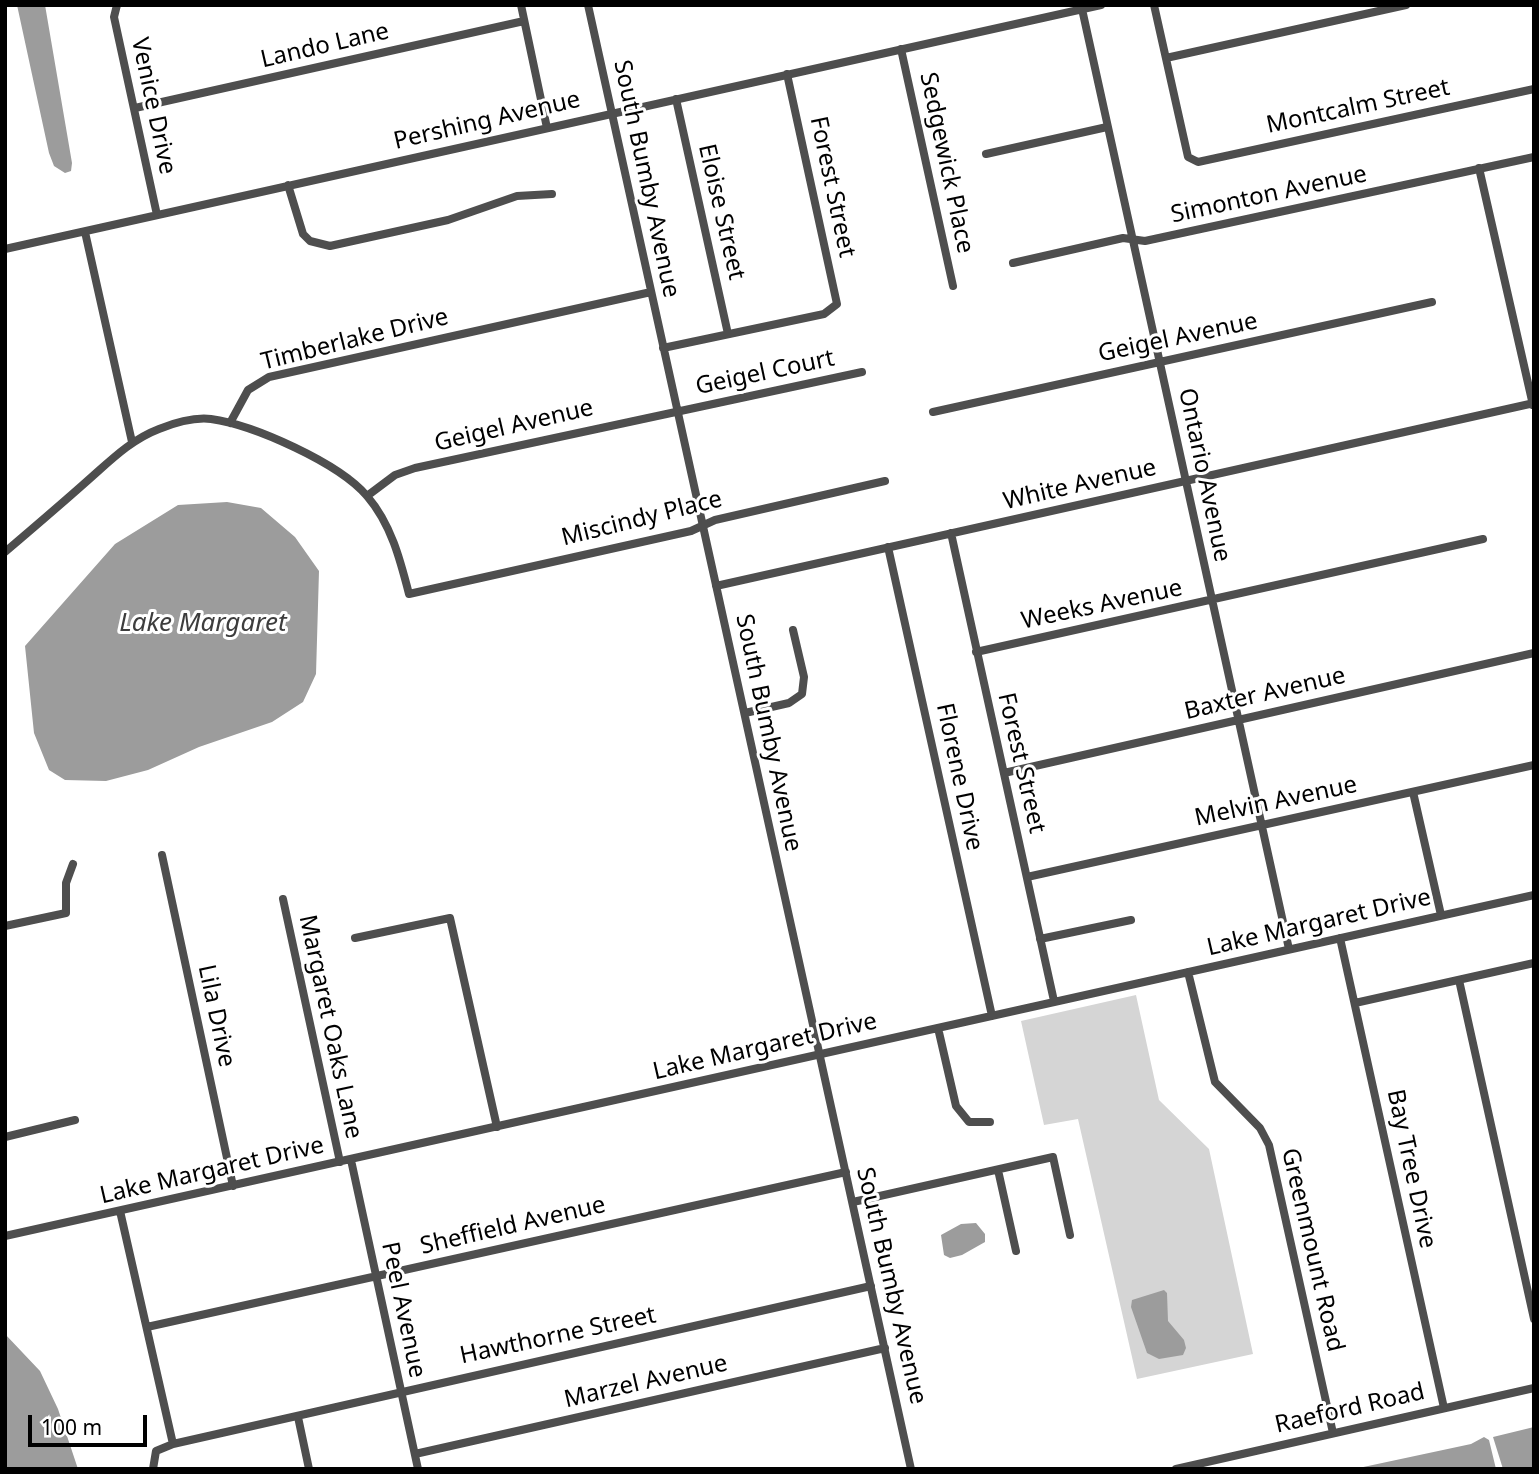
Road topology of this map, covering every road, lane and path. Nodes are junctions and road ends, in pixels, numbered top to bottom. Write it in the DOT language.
graph roads {
  1 [pos="521,5"];
  2 [pos="587,5"];
  3 [pos="1101,5"];
  4 [pos="1154,5"];
  5 [pos="1406,5"];
  6 [pos="117,6"];
  7 [pos="1082,9"];
  8 [pos="524,21"];
  9 [pos="901,49"];
  10 [pos="1166,58"];
  11 [pos="787,74"];
  12 [pos="1534,89"];
  13 [pos="676,99"];
  14 [pos="135,108"];
  15 [pos="612,113"];
  16 [pos="1107,127"];
  17 [pos="547,128"];
  18 [pos="986,154"];
  19 [pos="1534,157"];
  20 [pos="1479,168"];
  21 [pos="288,185"];
  22 [pos="552,194"];
  23 [pos="157,215"];
  24 [pos="85,232"];
  25 [pos="1133,240"];
  26 [pos="5,249"];
  27 [pos="1013,263"];
  28 [pos="953,286"];
  29 [pos="651,292"];
  30 [pos="1432,302"];
  31 [pos="728,334"];
  32 [pos="663,348"];
  33 [pos="1160,361"];
  34 [pos="862,372"];
  35 [pos="1533,404"];
  36 [pos="677,410"];
  37 [pos="933,412"];
  38 [pos="230,423"];
  39 [pos="132,442"];
  40 [pos="885,481"];
  41 [pos="1185,481"];
  42 [pos="367,496"];
  43 [pos="702,526"];
  44 [pos="951,533"];
  45 [pos="1483,539"];
  46 [pos="888,547"];
  47 [pos="5,552"];
  48 [pos="716,586"];
  49 [pos="1212,601"];
  50 [pos="793,630"];
  51 [pos="976,652"];
  52 [pos="1534,653"];
  53 [pos="745,713"];
  54 [pos="1239,720"];
  55 [pos="1534,765"];
  56 [pos="1004,773"];
  57 [pos="1413,792"];
  58 [pos="1262,825"];
  59 [pos="162,855"];
  60 [pos="73,864"];
  61 [pos="1027,877"];
  62 [pos="1534,895"];
  63 [pos="283,900"];
  64 [pos="1440,915"];
  65 [pos="1131,920"];
  66 [pos="5,926"];
  67 [pos="355,938"];
  68 [pos="1340,938"];
  69 [pos="1040,939"];
  70 [pos="1289,949"];
  71 [pos="1534,963"];
  72 [pos="1188,972"];
  73 [pos="1459,980"];
  74 [pos="1054,1001"];
  75 [pos="1355,1003"];
  76 [pos="992,1016"];
  77 [pos="939,1028"];
  78 [pos="819,1054"];
  79 [pos="75,1120"];
  80 [pos="990,1122"];
  81 [pos="497,1127"];
  82 [pos="5,1136"];
  83 [pos="351,1160"];
  84 [pos="340,1162"];
  85 [pos="998,1170"];
  86 [pos="846,1172"];
  87 [pos="233,1186"];
  88 [pos="853,1202"];
  89 [pos="120,1211"];
  90 [pos="1070,1235"];
  91 [pos="5,1236"];
  92 [pos="1016,1251"];
  93 [pos="376,1277"];
  94 [pos="871,1286"];
  95 [pos="1534,1320"];
  96 [pos="147,1327"];
  97 [pos="885,1349"];
  98 [pos="1534,1388"];
  99 [pos="401,1393"];
  100 [pos="1444,1408"];
  101 [pos="298,1417"];
  102 [pos="1333,1433"];
  103 [pos="173,1444"];
  104 [pos="415,1454"];
  105 [pos="153,1469"];
  106 [pos="309,1469"];
  107 [pos="418,1469"];
  108 [pos="911,1469"];
  109 [pos="1176,1469"];
  1 -- 8 [label="street"];
  2 -- 15 [label="street, South Bumby Avenue"];
  3 -- 7 [label="street, Pershing Avenue"];
  4 -- 10 [label="street"];
  5 -- 10 [label="street"];
  6 -- 14 [label="street, Venice Drive"];
  7 -- 9 [label="street, Pershing Avenue"];
  7 -- 16 [label="street, Ontario Avenue"];
  8 -- 14 [label="street, Lando Lane"];
  8 -- 17 [label="street"];
  9 -- 11 [label="street, Pershing Avenue"];
  9 -- 28 [label="street, Sedgewick Place"];
  10 -- 12 [label="street, Montcalm Street"];
  11 -- 13 [label="street, Pershing Avenue"];
  11 -- 31 [label="street, Forest Street"];
  13 -- 15 [label="street, Pershing Avenue"];
  13 -- 31 [label="street, Eloise Street"];
  14 -- 23 [label="street, Venice Drive"];
  15 -- 17 [label="street, Pershing Avenue"];
  15 -- 29 [label="street, South Bumby Avenue"];
  16 -- 18 [label="street"];
  16 -- 25 [label="street, Ontario Avenue"];
  17 -- 21 [label="street, Pershing Avenue"];
  19 -- 20 [label="street, Simonton Avenue"];
  20 -- 25 [label="street, Simonton Avenue"];
  20 -- 35 [label="street"];
  21 -- 22 [label="street"];
  21 -- 23 [label="street, Pershing Avenue"];
  23 -- 24 [label="street, Pershing Avenue"];
  24 -- 26 [label="street, Pershing Avenue"];
  24 -- 39 [label="street"];
  25 -- 27 [label="street, Simonton Avenue"];
  25 -- 33 [label="street, Ontario Avenue"];
  29 -- 32 [label="street, South Bumby Avenue"];
  29 -- 38 [label="street, Timberlake Drive"];
  30 -- 33 [label="street, Geigel Avenue"];
  31 -- 32 [label="street"];
  32 -- 36 [label="street, South Bumby Avenue"];
  33 -- 37 [label="street, Geigel Avenue"];
  33 -- 41 [label="street, Ontario Avenue"];
  34 -- 36 [label="street, Geigel Court"];
  35 -- 41 [label="street, White Avenue"];
  36 -- 42 [label="street, Geigel Avenue"];
  36 -- 43 [label="street, South Bumby Avenue"];
  38 -- 39 [label="street"];
  38 -- 42 [label="street"];
  39 -- 47 [label="street"];
  40 -- 43 [label="street, Miscindy Place"];
  41 -- 44 [label="street, White Avenue"];
  41 -- 49 [label="street, Ontario Avenue"];
  42 -- 43 [label="street, Miscindy Place"];
  43 -- 48 [label="street, South Bumby Avenue"];
  44 -- 46 [label="street, White Avenue"];
  44 -- 51 [label="street, Forest Street"];
  45 -- 49 [label="street, Weeks Avenue"];
  46 -- 48 [label="street, White Avenue"];
  46 -- 76 [label="street, Florene Drive"];
  48 -- 53 [label="street, South Bumby Avenue"];
  49 -- 51 [label="street, Weeks Avenue"];
  49 -- 54 [label="street, Ontario Avenue"];
  50 -- 53 [label="street"];
  51 -- 56 [label="street, Forest Street"];
  52 -- 54 [label="street, Baxter Avenue"];
  53 -- 78 [label="street, South Bumby Avenue"];
  54 -- 56 [label="street, Baxter Avenue"];
  54 -- 58 [label="street, Ontario Avenue"];
  55 -- 57 [label="street, Melvin Avenue"];
  56 -- 61 [label="street, Forest Street"];
  57 -- 58 [label="street, Melvin Avenue"];
  57 -- 64 [label="street"];
  58 -- 61 [label="street, Melvin Avenue"];
  58 -- 70 [label="street, Ontario Avenue"];
  59 -- 87 [label="street, Lila Drive"];
  60 -- 66 [label="street"];
  61 -- 69 [label="street, Forest Street"];
  62 -- 64 [label="street, Lake Margaret Drive"];
  63 -- 84 [label="street, Margaret Oaks Lane"];
  64 -- 68 [label="street, Lake Margaret Drive"];
  65 -- 69 [label="street"];
  67 -- 81 [label="street"];
  68 -- 70 [label="street, Lake Margaret Drive"];
  68 -- 75 [label="street, Bay Tree Drive"];
  69 -- 74 [label="street, Forest Street"];
  70 -- 72 [label="street, Lake Margaret Drive"];
  71 -- 73 [label="street"];
  72 -- 74 [label="street, Lake Margaret Drive"];
  72 -- 102 [label="street, Greenmount Road"];
  73 -- 75 [label="street"];
  73 -- 95 [label="street"];
  74 -- 76 [label="street, Lake Margaret Drive"];
  75 -- 100 [label="street, Bay Tree Drive"];
  76 -- 77 [label="street, Lake Margaret Drive"];
  77 -- 78 [label="street, Lake Margaret Drive"];
  77 -- 80 [label="street"];
  78 -- 81 [label="street, Lake Margaret Drive"];
  78 -- 86 [label="street, South Bumby Avenue"];
  79 -- 82 [label="street"];
  81 -- 83 [label="street, Lake Margaret Drive"];
  83 -- 84 [label="street, Lake Margaret Drive"];
  83 -- 93 [label="street, Peel Avenue"];
  84 -- 87 [label="street, Lake Margaret Drive"];
  85 -- 88 [label="street"];
  85 -- 90 [label="street"];
  85 -- 92 [label="street"];
  86 -- 88 [label="street, South Bumby Avenue"];
  86 -- 93 [label="street, Sheffield Avenue"];
  87 -- 89 [label="street, Lake Margaret Drive"];
  88 -- 94 [label="street, South Bumby Avenue"];
  89 -- 91 [label="street, Lake Margaret Drive"];
  89 -- 96 [label="street"];
  93 -- 96 [label="street, Sheffield Avenue"];
  93 -- 99 [label="street, Peel Avenue"];
  94 -- 97 [label="street, South Bumby Avenue"];
  94 -- 99 [label="street, Hawthorne Street"];
  96 -- 103 [label="street"];
  97 -- 104 [label="street, Marzel Avenue"];
  97 -- 108 [label="street, South Bumby Avenue"];
  98 -- 100 [label="street, Raeford Road"];
  99 -- 101 [label="street, Hawthorne Street"];
  99 -- 104 [label="street, Peel Avenue"];
  100 -- 102 [label="street, Raeford Road"];
  101 -- 103 [label="street, Hawthorne Street"];
  101 -- 106 [label="street"];
  102 -- 109 [label="street, Raeford Road"];
  103 -- 105 [label="street"];
  104 -- 107 [label="street, Peel Avenue"];
}
